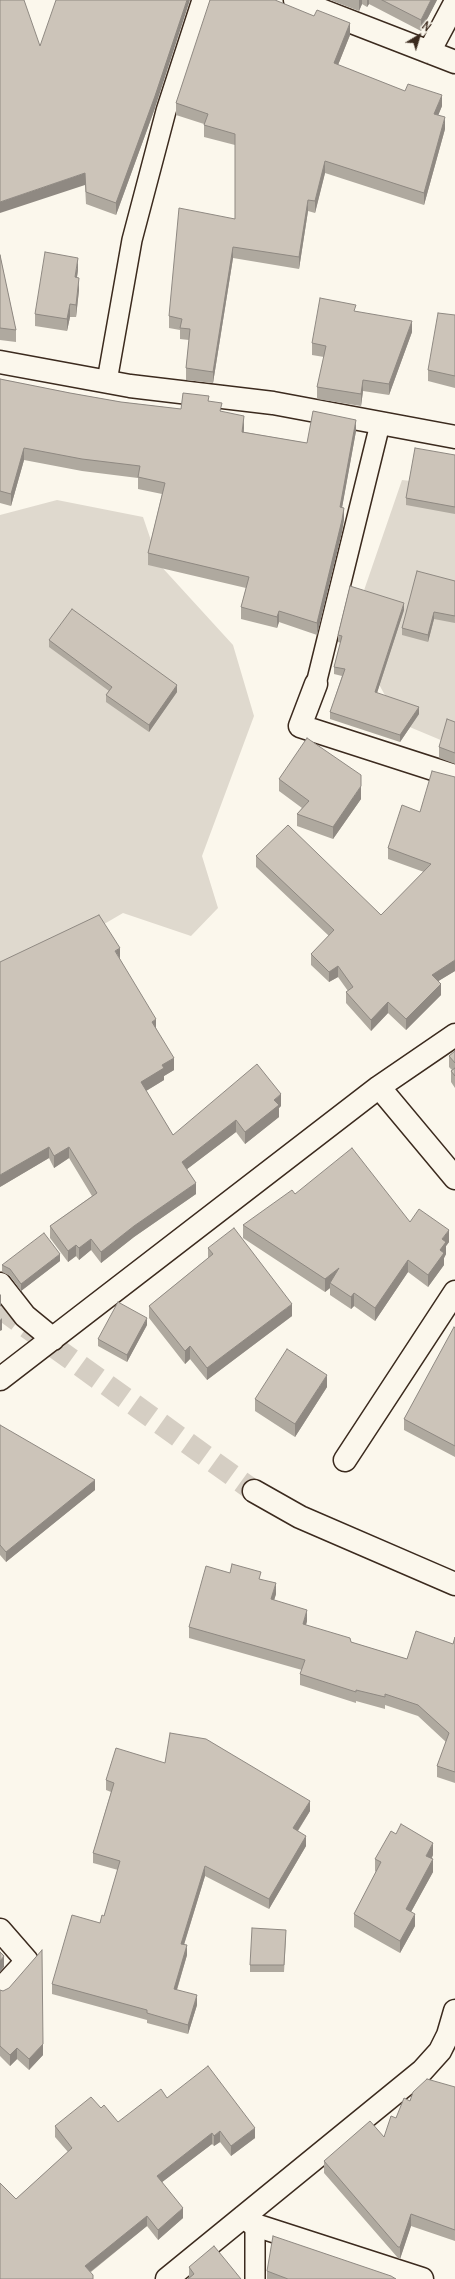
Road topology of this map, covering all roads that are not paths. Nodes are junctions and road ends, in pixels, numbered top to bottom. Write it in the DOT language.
graph roads {
  1 [pos="202,0"];
  2 [pos="295,0"];
  3 [pos="455,3"];
  4 [pos="429,52"];
  5 [pos="455,62"];
  6 [pos="0,362"];
  7 [pos="108,381"];
  8 [pos="380,424"];
  9 [pos="455,437"];
  10 [pos="316,684"];
  11 [pos="455,776"];
  12 [pos="455,1035"];
  13 [pos="379,1087"];
  14 [pos="455,1178"];
  15 [pos="0,1284"];
  16 [pos="455,1292"];
  17 [pos="53,1339"];
  18 [pos="0,1379"];
  19 [pos="344,1460"];
  20 [pos="254,1491"];
  21 [pos="455,1584"];
  22 [pos="0,1930"];
  23 [pos="0,1990"];
  24 [pos="455,2011"];
  25 [pos="249,2221"];
  26 [pos="167,2279"];
  27 [pos="255,2279"];
  28 [pos="422,2279"];
  1 -- 7 [label="lane"];
  2 -- 4 [label="street"];
  3 -- 4 [label="street"];
  4 -- 5 [label="street"];
  6 -- 7 [label="street"];
  7 -- 8 [label="street"];
  8 -- 9 [label="street"];
  8 -- 10 [label="lane"];
  10 -- 11 [label="street"];
  12 -- 13 [label="street"];
  13 -- 14 [label="street"];
  13 -- 17 [label="street"];
  15 -- 17 [label="street"];
  16 -- 19 [label="street"];
  17 -- 18 [label="street"];
  20 -- 21 [label="street"];
  22 -- 23 [label="street"];
  24 -- 25 [label="street"];
  25 -- 26 [label="street"];
  25 -- 27 [label="lane"];
  25 -- 28 [label="street"];
}
